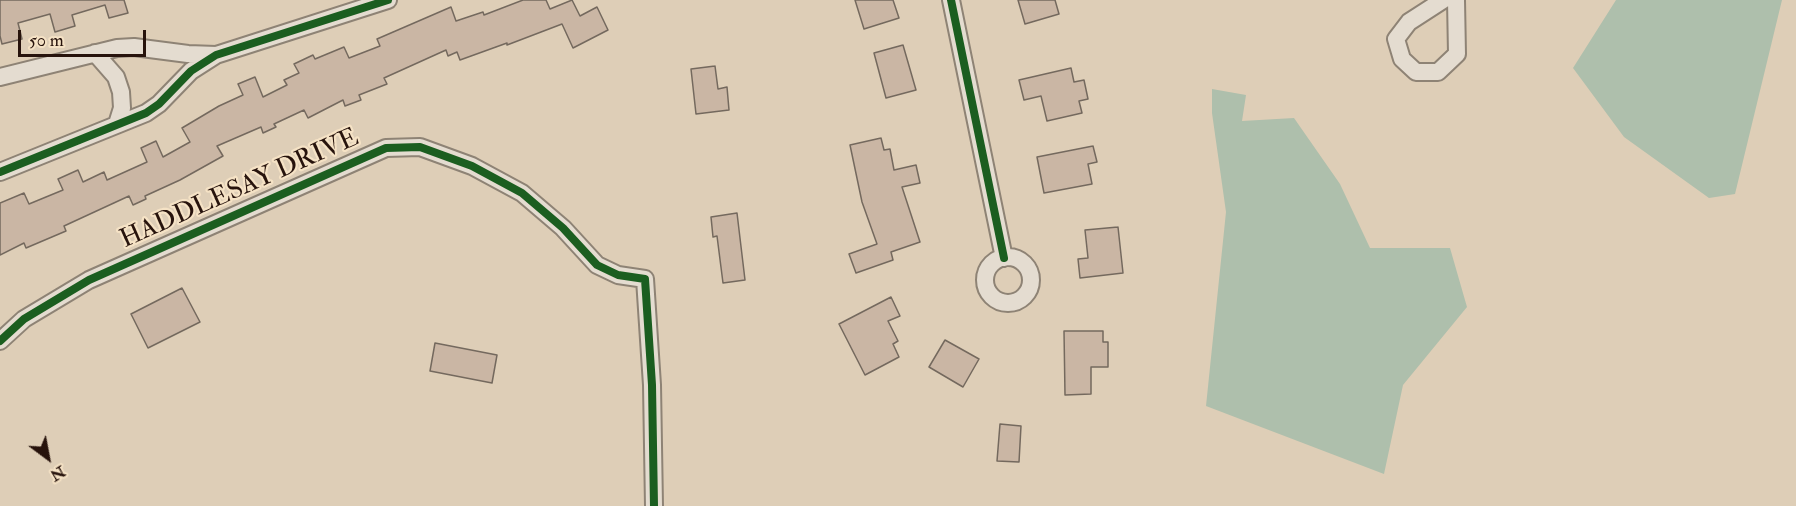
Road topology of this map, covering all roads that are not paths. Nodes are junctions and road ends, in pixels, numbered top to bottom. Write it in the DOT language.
graph roads {
  1 [pos="388,0"];
  2 [pos="951,0"];
  3 [pos="1443,0"];
  4 [pos="1456,0"];
  5 [pos="95,53"];
  6 [pos="216,55"];
  7 [pos="0,77"];
  8 [pos="117,124"];
  9 [pos="0,172"];
  10 [pos="1004,258"];
  11 [pos="0,341"];
  12 [pos="654,506"];
  1 -- 6 [label="street"];
  2 -- 10 [label="street"];
  3 -- 4 [label="street"];
  5 -- 6 [label="street"];
  5 -- 7 [label="street"];
  5 -- 8 [label="street"];
  6 -- 8 [label="street"];
  8 -- 9 [label="street"];
  11 -- 12 [label="street, HADDLESAY DRIVE"];
}
